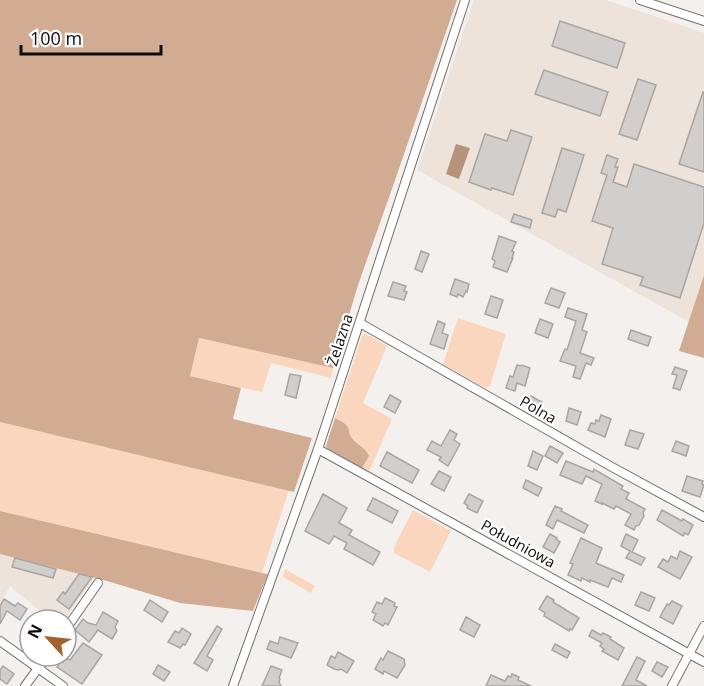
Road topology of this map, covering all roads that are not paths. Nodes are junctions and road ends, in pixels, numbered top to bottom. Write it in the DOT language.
graph roads {
  1 [pos="465,0"];
  2 [pos="640,0"];
  3 [pos="704,21"];
  4 [pos="360,324"];
  5 [pos="318,449"];
  6 [pos="704,517"];
  7 [pos="98,583"];
  8 [pos="78,612"];
  9 [pos="704,626"];
  10 [pos="0,640"];
  11 [pos="18,653"];
  12 [pos="689,654"];
  13 [pos="704,662"];
  14 [pos="39,668"];
  15 [pos="25,686"];
  16 [pos="63,686"];
  17 [pos="233,686"];
  18 [pos="672,686"];
  1 -- 4 [label="street, Żelazna"];
  2 -- 3 [label="street"];
  4 -- 5 [label="street, Żelazna"];
  4 -- 6 [label="street, Polna"];
  5 -- 12 [label="street, Południowa"];
  5 -- 17 [label="street, Żelazna"];
  7 -- 8 [label="street"];
  9 -- 12 [label="street"];
  10 -- 11 [label="street"];
  12 -- 13 [label="street, Południowa"];
  12 -- 18 [label="street"];
  14 -- 15 [label="street"];
  14 -- 16 [label="street"];
}
